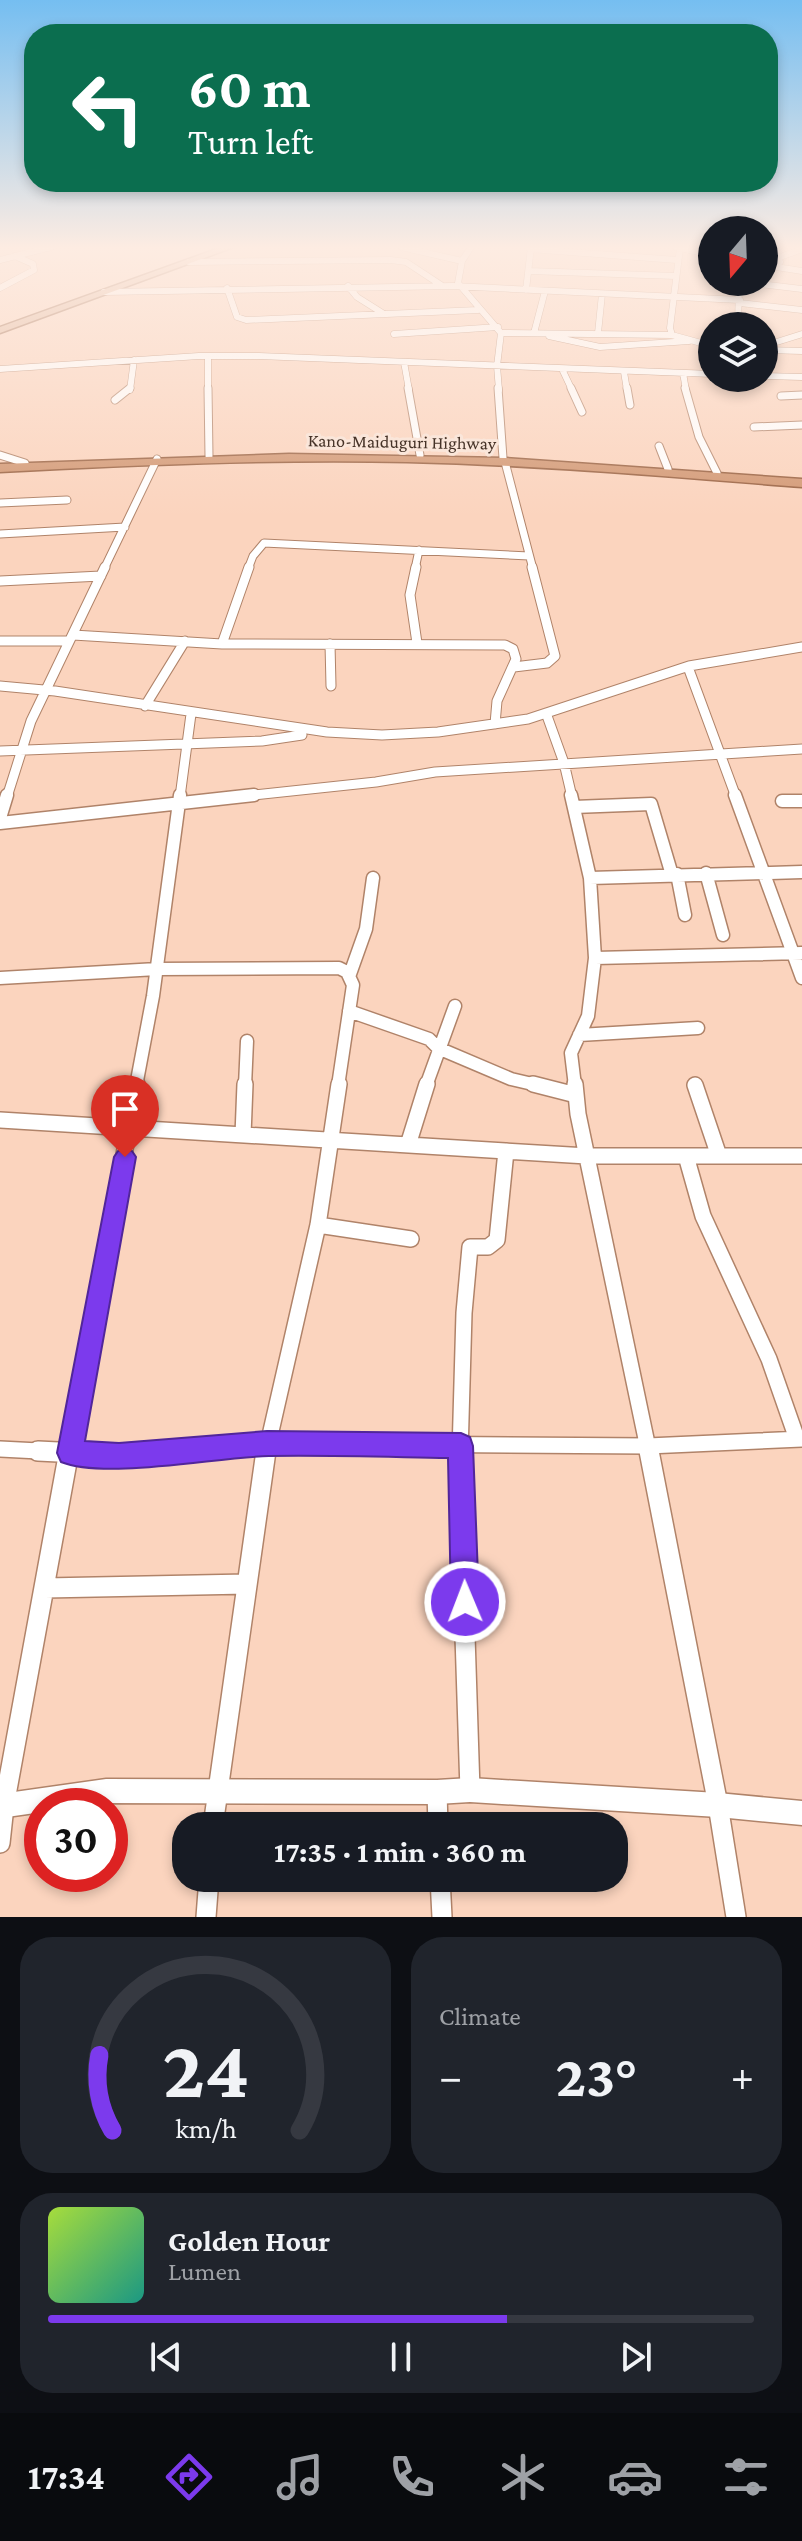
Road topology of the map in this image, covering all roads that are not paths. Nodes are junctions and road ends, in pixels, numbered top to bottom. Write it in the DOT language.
graph roads {
  1 [pos="394,336"];
  2 [pos="499,336"];
  3 [pos="550,336"];
  4 [pos="677,336"];
  5 [pos="692,341"];
  6 [pos="698,342"];
  7 [pos="578,345"];
  8 [pos="778,349"];
  9 [pos="802,351"];
  10 [pos="208,356"];
  11 [pos="134,360"];
  12 [pos="393,362"];
  13 [pos="404,362"];
  14 [pos="497,366"];
  15 [pos="0,369"];
  16 [pos="562,369"];
  17 [pos="585,370"];
  18 [pos="624,372"];
  19 [pos="683,373"];
  20 [pos="698,374"];
  21 [pos="778,376"];
  22 [pos="802,377"];
  23 [pos="802,395"];
  24 [pos="781,396"];
  25 [pos="115,400"];
  26 [pos="630,405"];
  27 [pos="582,412"];
  28 [pos="802,425"];
  29 [pos="754,427"];
  30 [pos="659,446"];
  31 [pos="0,455"];
  32 [pos="420,455"];
  33 [pos="209,456"];
  34 [pos="157,460"];
  35 [pos="504,460"];
  36 [pos="25,463"];
  37 [pos="0,466"];
  38 [pos="668,469"];
  39 [pos="717,473"];
  40 [pos="802,481"];
  41 [pos="67,500"];
  42 [pos="0,503"];
  43 [pos="125,527"];
  44 [pos="0,534"];
  45 [pos="419,550"];
  46 [pos="529,556"];
  47 [pos="101,576"];
  48 [pos="0,581"];
  49 [pos="71,638"];
  50 [pos="0,641"];
  51 [pos="185,641"];
  52 [pos="417,643"];
  53 [pos="222,644"];
  54 [pos="330,644"];
  55 [pos="802,647"];
  56 [pos="514,667"];
  57 [pos="688,667"];
  58 [pos="0,686"];
  59 [pos="331,686"];
  60 [pos="46,689"];
  61 [pos="145,706"];
  62 [pos="546,713"];
  63 [pos="191,714"];
  64 [pos="495,724"];
  65 [pos="317,732"];
  66 [pos="187,743"];
  67 [pos="802,749"];
  68 [pos="0,751"];
  69 [pos="19,751"];
  70 [pos="720,754"];
  71 [pos="564,763"];
  72 [pos="782,801"];
  73 [pos="802,801"];
  74 [pos="179,804"];
  75 [pos="574,807"];
  76 [pos="0,820"];
  77 [pos="762,871"];
  78 [pos="802,872"];
  79 [pos="706,873"];
  80 [pos="674,874"];
  81 [pos="373,878"];
  82 [pos="590,878"];
  83 [pos="685,915"];
  84 [pos="723,935"];
  85 [pos="797,953"];
  86 [pos="595,958"];
  87 [pos="157,969"];
  88 [pos="350,974"];
  89 [pos="0,978"];
  90 [pos="802,978"];
  91 [pos="455,1006"];
  92 [pos="349,1011"];
  93 [pos="698,1028"];
  94 [pos="579,1035"];
  95 [pos="247,1041"];
  96 [pos="438,1048"];
  97 [pos="695,1085"];
  98 [pos="576,1095"];
  99 [pos="0,1120"];
  100 [pos="131,1128"];
  101 [pos="243,1135"];
  102 [pos="331,1140"];
  103 [pos="408,1145"];
  104 [pos="506,1151"];
  105 [pos="587,1156"];
  106 [pos="686,1156"];
  107 [pos="719,1156"];
  108 [pos="802,1156"];
  109 [pos="318,1225"];
  110 [pos="411,1239"];
  111 [pos="800,1439"];
  112 [pos="267,1443"];
  113 [pos="461,1446"];
  114 [pos="648,1446"];
  115 [pos="0,1449"];
  116 [pos="70,1453"];
  117 [pos="247,1584"];
  118 [pos="45,1588"];
  119 [pos="470,1790"];
  120 [pos="216,1791"];
  121 [pos="437,1792"];
  122 [pos="718,1805"];
  123 [pos="2,1806"];
  124 [pos="214,1812"];
  125 [pos="438,1812"];
  126 [pos="802,1813"];
  127 [pos="0,1843"];
  128 [pos="208,1892"];
  129 [pos="441,1892"];
  130 [pos="206,1917"];
  131 [pos="442,1917"];
  132 [pos="736,1917"];
  1 -- 12 [label="street"];
  2 -- 14 [label="street"];
  3 -- 7 [label="street"];
  4 -- 5 [label="street"];
  5 -- 6 [label="street"];
  5 -- 7 [label="street"];
  7 -- 17 [label="street"];
  8 -- 9 [label="street"];
  10 -- 11 [label="street"];
  10 -- 12 [label="street"];
  10 -- 33 [label="street"];
  11 -- 15 [label="street"];
  11 -- 25 [label="street"];
  12 -- 13 [label="street"];
  13 -- 14 [label="street"];
  13 -- 32 [label="street"];
  14 -- 16 [label="street"];
  14 -- 35 [label="street"];
  16 -- 17 [label="street"];
  16 -- 27 [label="street"];
  17 -- 18 [label="street"];
  18 -- 19 [label="street"];
  18 -- 26 [label="street"];
  19 -- 20 [label="street"];
  19 -- 39 [label="street"];
  21 -- 22 [label="street"];
  23 -- 24 [label="street"];
  28 -- 29 [label="street"];
  30 -- 38 [label="street"];
  31 -- 36 [label="street"];
  32 -- 33 [label="highway, Kano-Maiduguri Highway"];
  32 -- 35 [label="highway, Kano-Maiduguri Highway"];
  33 -- 34 [label="highway, Kano-Maiduguri Highway"];
  34 -- 35 [label="highway, Kano-Maiduguri Highway"];
  34 -- 36 [label="highway, Kano-Maiduguri Highway"];
  34 -- 37 [label="highway, Kano-Maiduguri Highway"];
  34 -- 43 [label="street"];
  35 -- 38 [label="highway, Kano-Maiduguri Highway"];
  35 -- 40 [label="highway, Kano-Maiduguri Highway"];
  35 -- 46 [label="street"];
  36 -- 37 [label="highway, Kano-Maiduguri Highway"];
  38 -- 39 [label="highway, Kano-Maiduguri Highway"];
  39 -- 40 [label="highway, Kano-Maiduguri Highway"];
  41 -- 42 [label="street"];
  43 -- 44 [label="street"];
  43 -- 47 [label="street"];
  45 -- 46 [label="street"];
  45 -- 52 [label="street"];
  45 -- 53 [label="street"];
  46 -- 56 [label="street"];
  47 -- 48 [label="street"];
  47 -- 49 [label="street"];
  49 -- 50 [label="street"];
  49 -- 51 [label="street"];
  49 -- 60 [label="street"];
  51 -- 53 [label="street"];
  51 -- 61 [label="street"];
  52 -- 54 [label="street"];
  52 -- 56 [label="street"];
  53 -- 54 [label="street"];
  54 -- 59 [label="street"];
  55 -- 57 [label="street"];
  56 -- 64 [label="street"];
  57 -- 62 [label="street"];
  57 -- 70 [label="street"];
  58 -- 60 [label="street"];
  60 -- 61 [label="street"];
  60 -- 69 [label="street"];
  61 -- 63 [label="street"];
  62 -- 64 [label="street"];
  62 -- 71 [label="street"];
  63 -- 65 [label="street"];
  63 -- 66 [label="street"];
  64 -- 65 [label="street"];
  65 -- 66 [label="street"];
  66 -- 69 [label="street"];
  66 -- 74 [label="street"];
  67 -- 70 [label="street"];
  68 -- 69 [label="street"];
  69 -- 76 [label="street"];
  70 -- 71 [label="street"];
  70 -- 77 [label="street"];
  71 -- 74 [label="street"];
  71 -- 75 [label="street"];
  72 -- 73 [label="street"];
  74 -- 76 [label="street"];
  74 -- 87 [label="street"];
  75 -- 80 [label="street"];
  75 -- 82 [label="street"];
  77 -- 78 [label="street"];
  77 -- 79 [label="street"];
  77 -- 85 [label="street"];
  79 -- 80 [label="street"];
  79 -- 84 [label="street"];
  80 -- 82 [label="street"];
  80 -- 83 [label="street"];
  81 -- 88 [label="street"];
  82 -- 86 [label="street"];
  85 -- 86 [label="street"];
  85 -- 90 [label="street"];
  86 -- 94 [label="street"];
  87 -- 88 [label="street"];
  87 -- 89 [label="street"];
  87 -- 100 [label="street"];
  88 -- 92 [label="street"];
  91 -- 96 [label="street"];
  92 -- 96 [label="street"];
  92 -- 102 [label="street"];
  93 -- 94 [label="street"];
  94 -- 98 [label="street"];
  95 -- 101 [label="street"];
  96 -- 98 [label="street"];
  96 -- 103 [label="street"];
  97 -- 107 [label="street"];
  98 -- 105 [label="street"];
  99 -- 100 [label="street"];
  100 -- 101 [label="street"];
  100 -- 116 [label="street"];
  101 -- 102 [label="street"];
  102 -- 103 [label="street"];
  102 -- 109 [label="street"];
  103 -- 104 [label="street"];
  104 -- 105 [label="street"];
  104 -- 113 [label="street"];
  105 -- 106 [label="street"];
  105 -- 114 [label="street"];
  106 -- 107 [label="street"];
  106 -- 111 [label="street"];
  107 -- 108 [label="street"];
  109 -- 110 [label="street"];
  109 -- 112 [label="street"];
  111 -- 114 [label="street"];
  112 -- 113 [label="street"];
  112 -- 116 [label="street"];
  112 -- 117 [label="street"];
  113 -- 114 [label="street"];
  113 -- 119 [label="street"];
  114 -- 122 [label="street"];
  115 -- 116 [label="street"];
  116 -- 118 [label="street"];
  117 -- 118 [label="street"];
  117 -- 120 [label="street"];
  118 -- 123 [label="street"];
  119 -- 121 [label="street"];
  119 -- 122 [label="street"];
  120 -- 121 [label="street"];
  120 -- 123 [label="street"];
  120 -- 124 [label="street"];
  121 -- 125 [label="street"];
  122 -- 126 [label="street"];
  122 -- 132 [label="street"];
  123 -- 127 [label="street"];
  128 -- 130 [label="street"];
  129 -- 131 [label="street"];
}
